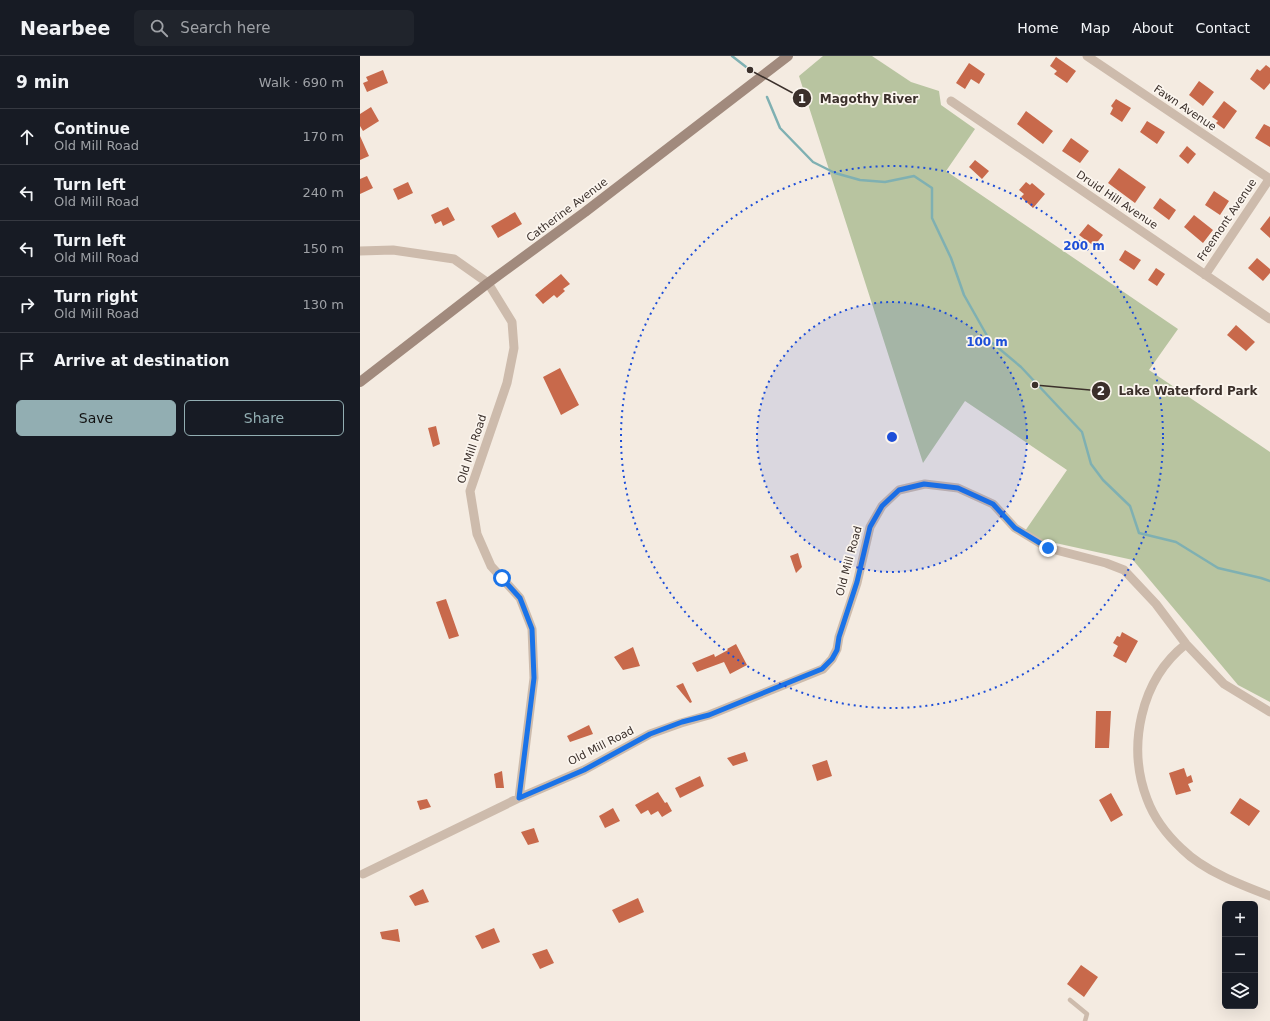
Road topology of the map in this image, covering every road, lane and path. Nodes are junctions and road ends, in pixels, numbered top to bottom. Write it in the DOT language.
graph roads {
  1 [pos="788,56"];
  2 [pos="1087,56"];
  3 [pos="951,101"];
  4 [pos="1270,179"];
  5 [pos="360,251"];
  6 [pos="1205,275"];
  7 [pos="488,283"];
  8 [pos="1270,319"];
  9 [pos="360,382"];
  10 [pos="1186,644"];
  11 [pos="1270,712"];
  12 [pos="519,798"];
  13 [pos="363,874"];
  14 [pos="1270,896"];
  15 [pos="1070,1000"];
  16 [pos="1085,1021"];
  1 -- 7 [label="street, Catherine Avenue"];
  2 -- 4 [label="street, Fawn Avenue"];
  3 -- 6 [label="street, Druid Hill Avenue"];
  4 -- 6 [label="street, Freemont Avenue"];
  5 -- 7 [label="street, Old Mill Road"];
  6 -- 8 [label="street, Druid Hill Avenue"];
  7 -- 9 [label="street, Catherine Avenue"];
  7 -- 12 [label="street, Old Mill Road"];
  10 -- 11 [label="street, Old Mill Road"];
  10 -- 12 [label="street, Old Mill Road"];
  10 -- 14 [label="street"];
  12 -- 13 [label="street, Old Mill Road"];
  15 -- 16 [label="lane"];
}
